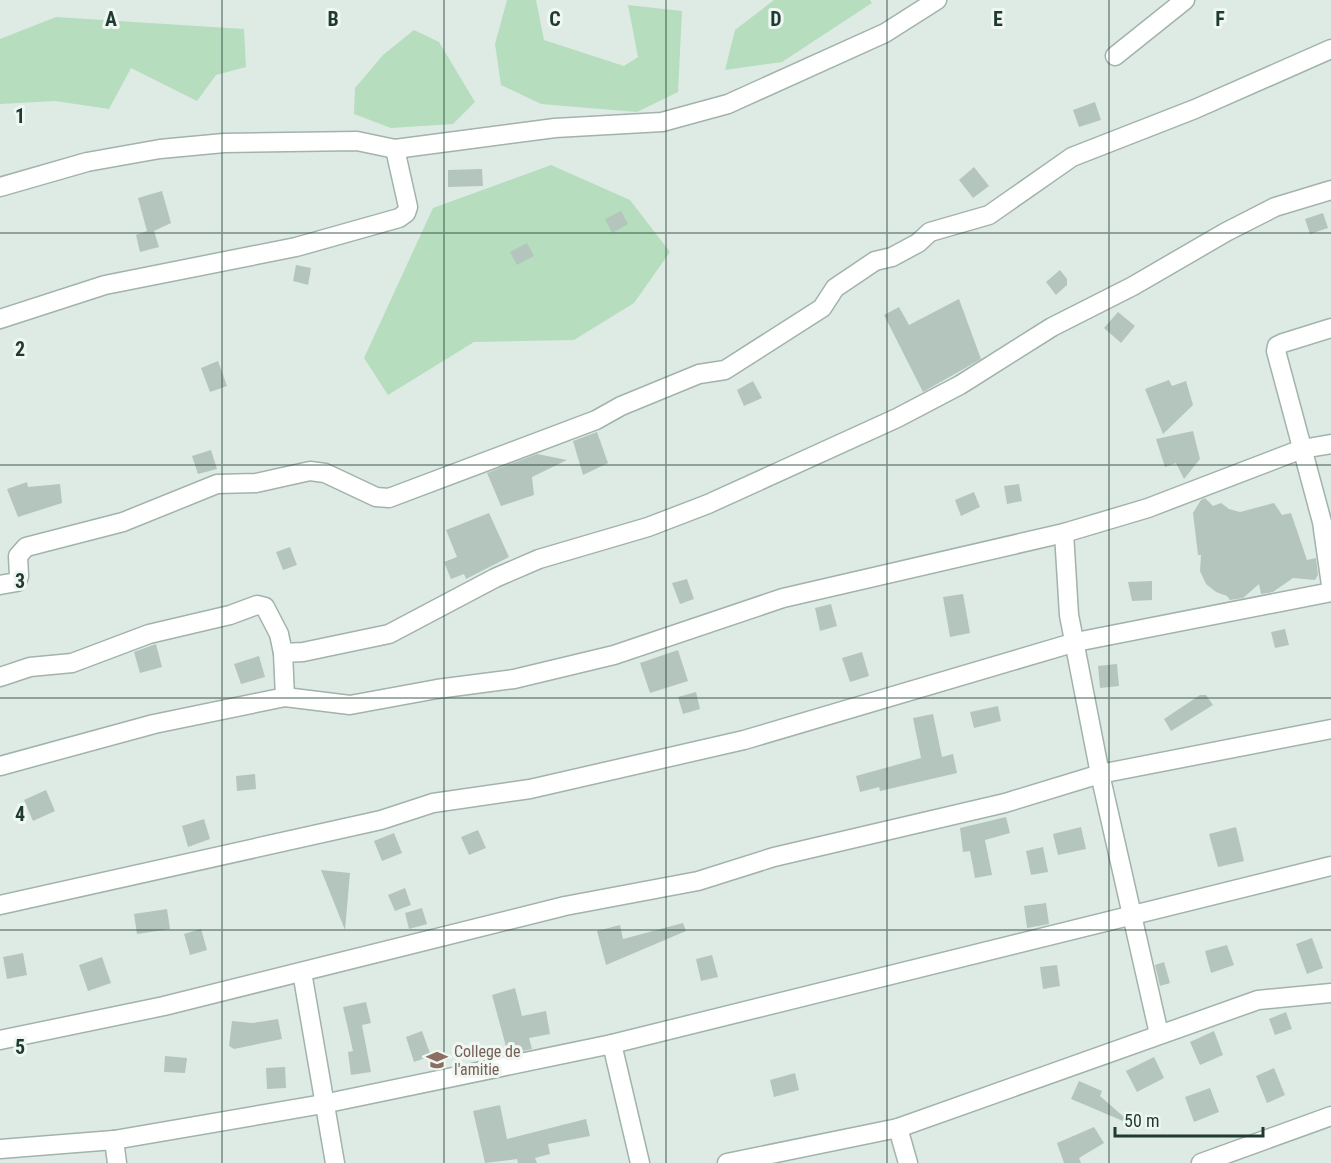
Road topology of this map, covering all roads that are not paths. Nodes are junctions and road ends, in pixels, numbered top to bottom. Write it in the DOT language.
graph roads {
  1 [pos="937,0"];
  2 [pos="1185,0"];
  3 [pos="1331,49"];
  4 [pos="1115,57"];
  5 [pos="395,149"];
  6 [pos="0,187"];
  7 [pos="1331,190"];
  8 [pos="0,319"];
  9 [pos="1331,328"];
  10 [pos="1331,444"];
  11 [pos="1302,449"];
  12 [pos="1064,533"];
  13 [pos="0,585"];
  14 [pos="1331,585"];
  15 [pos="1331,592"];
  16 [pos="1076,642"];
  17 [pos="283,653"];
  18 [pos="0,677"];
  19 [pos="285,697"];
  20 [pos="1331,729"];
  21 [pos="0,766"];
  22 [pos="1100,774"];
  23 [pos="1331,866"];
  24 [pos="0,905"];
  25 [pos="1130,914"];
  26 [pos="303,972"];
  27 [pos="1331,993"];
  28 [pos="1159,1034"];
  29 [pos="0,1040"];
  30 [pos="612,1044"];
  31 [pos="323,1104"];
  32 [pos="1331,1116"];
  33 [pos="898,1128"];
  34 [pos="114,1140"];
  35 [pos="0,1149"];
  36 [pos="117,1163"];
  37 [pos="335,1163"];
  38 [pos="640,1163"];
  39 [pos="727,1163"];
  40 [pos="908,1163"];
  41 [pos="1201,1163"];
  1 -- 5 [label="street"];
  2 -- 4 [label="street"];
  3 -- 13 [label="street"];
  5 -- 6 [label="street"];
  5 -- 8 [label="street"];
  7 -- 17 [label="street"];
  9 -- 11 [label="street"];
  10 -- 11 [label="street"];
  11 -- 12 [label="street"];
  11 -- 14 [label="street"];
  12 -- 16 [label="street"];
  12 -- 19 [label="street"];
  15 -- 16 [label="street"];
  16 -- 22 [label="street"];
  16 -- 24 [label="street"];
  17 -- 18 [label="street"];
  17 -- 19 [label="street"];
  19 -- 21 [label="street"];
  20 -- 22 [label="street"];
  22 -- 25 [label="street"];
  22 -- 26 [label="street"];
  23 -- 25 [label="street"];
  25 -- 28 [label="street"];
  25 -- 30 [label="street"];
  26 -- 29 [label="street"];
  26 -- 31 [label="street"];
  27 -- 28 [label="street"];
  28 -- 33 [label="street"];
  30 -- 31 [label="street"];
  30 -- 38 [label="street"];
  31 -- 34 [label="street"];
  31 -- 37 [label="street"];
  32 -- 41 [label="street"];
  33 -- 39 [label="street"];
  33 -- 40 [label="street"];
  34 -- 35 [label="street"];
  34 -- 36 [label="street"];
}
